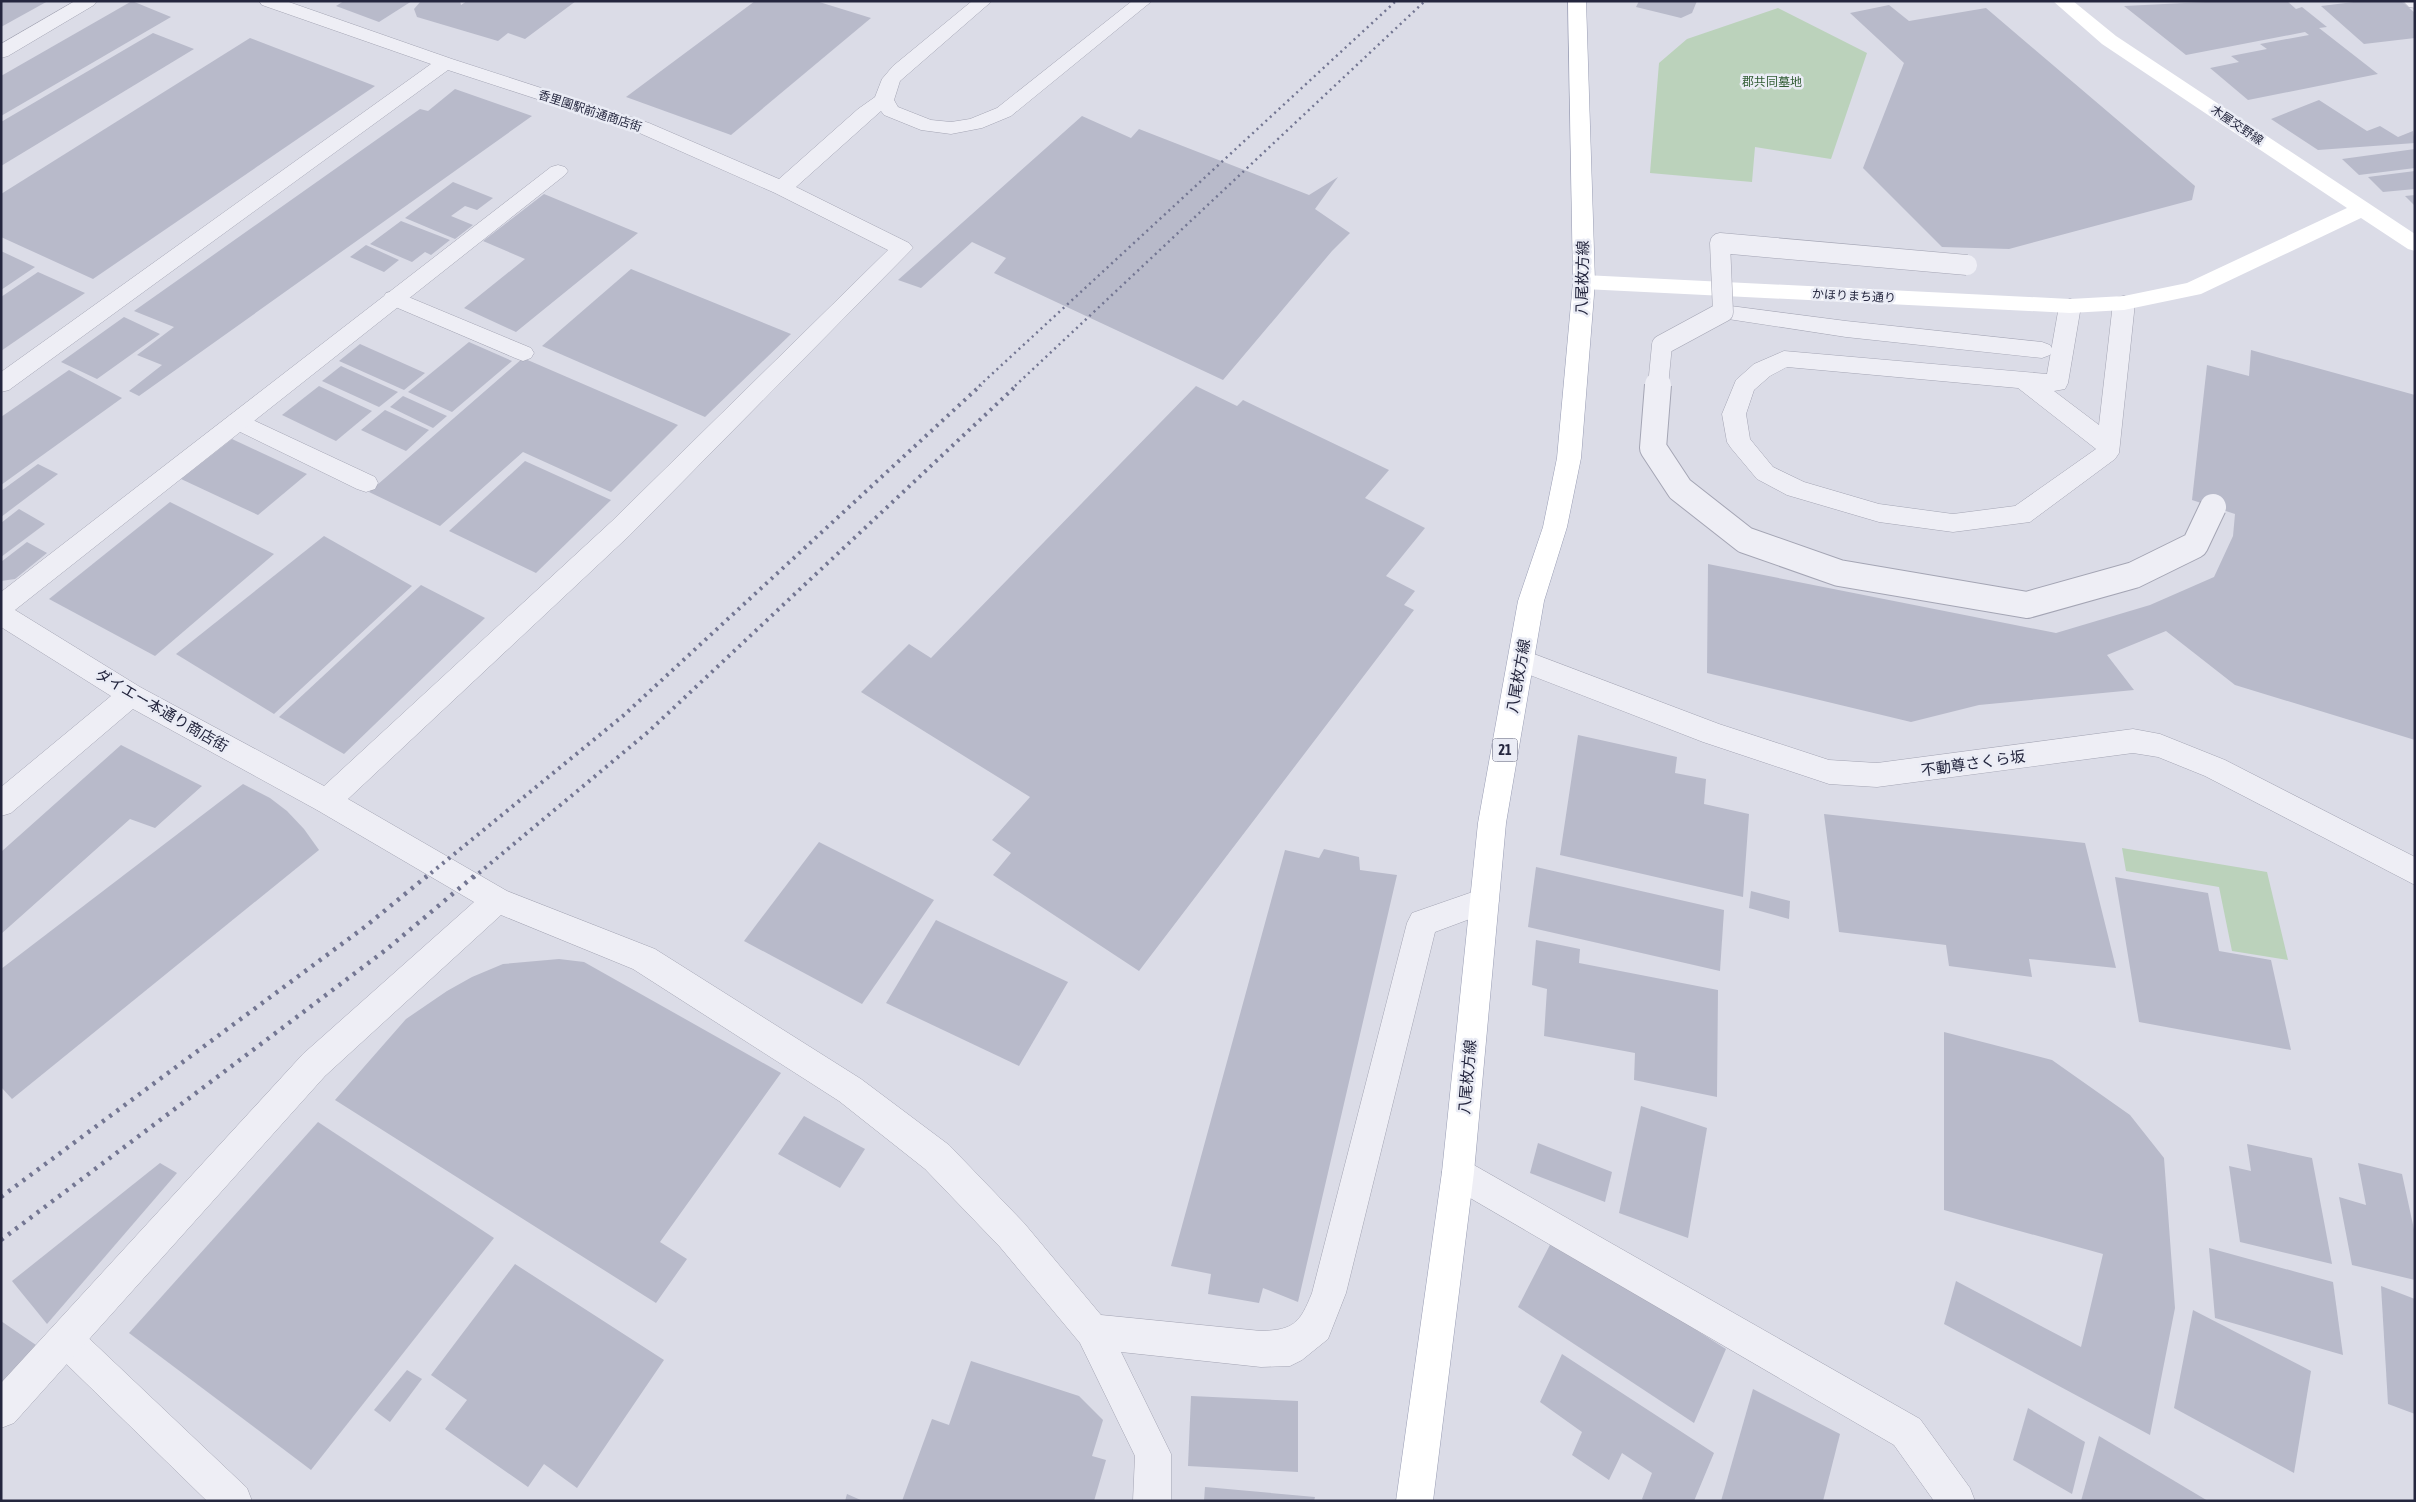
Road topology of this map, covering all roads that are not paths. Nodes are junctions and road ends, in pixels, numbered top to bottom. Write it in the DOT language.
graph roads {
  1 [pos="88,1"];
  2 [pos="268,1"];
  3 [pos="983,1"];
  4 [pos="1142,1"];
  5 [pos="1577,1"];
  6 [pos="2062,1"];
  7 [pos="1,52"];
  8 [pos="445,63"];
  9 [pos="884,100"];
  10 [pos="558,171"];
  11 [pos="782,188"];
  12 [pos="2362,209"];
  13 [pos="2414,243"];
  14 [pos="1967,266"];
  15 [pos="1584,282"];
  16 [pos="394,298"];
  17 [pos="2124,303"];
  18 [pos="2070,306"];
  19 [pos="1724,312"];
  20 [pos="2042,350"];
  21 [pos="523,353"];
  22 [pos="2024,380"];
  23 [pos="1,384"];
  24 [pos="238,421"];
  25 [pos="2108,444"];
  26 [pos="366,483"];
  27 [pos="2213,507"];
  28 [pos="1,606"];
  29 [pos="1,614"];
  30 [pos="1521,660"];
  31 [pos="131,695"];
  32 [pos="327,801"];
  33 [pos="1,804"];
  34 [pos="2415,872"];
  35 [pos="497,900"];
  36 [pos="1484,901"];
  37 [pos="1458,1172"];
  38 [pos="1092,1331"];
  39 [pos="65,1339"];
  40 [pos="1,1410"];
  41 [pos="234,1501"];
  42 [pos="1152,1501"];
  43 [pos="1414,1501"];
  44 [pos="1957,1501"];
  1 -- 7 [label="street"];
  2 -- 8 [label="street, 香里園駅前通商店街"];
  3 -- 9 [label="street"];
  4 -- 9 [label="street"];
  5 -- 15 [label="main road, 八尾枚方線 / 21"];
  6 -- 12 [label="main road, 木屋交野線"];
  8 -- 11 [label="street, 香里園駅前通商店街"];
  8 -- 23 [label="street"];
  9 -- 11 [label="street"];
  10 -- 16 [label="street"];
  11 -- 32 [label="street, 香里園駅前通商店街"];
  12 -- 13 [label="main road, 木屋交野線"];
  12 -- 17 [label="main road, かほりまち通り"];
  14 -- 19 [label="street, bridge"];
  15 -- 18 [label="main road, かほりまち通り"];
  15 -- 30 [label="main road, 八尾枚方線 / 21"];
  16 -- 21 [label="street"];
  16 -- 24 [label="street"];
  17 -- 18 [label="main road, かほりまち通り"];
  17 -- 25 [label="street"];
  18 -- 22 [label="street"];
  19 -- 20 [label="street"];
  19 -- 27 [label="street, bridge"];
  22 -- 25 [label="street"];
  22 -- 25 [label="street"];
  24 -- 26 [label="street"];
  24 -- 28 [label="street"];
  29 -- 31 [label="street, ダイエー本通り商店街"];
  30 -- 34 [label="street, 不動尊さくら坂"];
  30 -- 36 [label="main road, 八尾枚方線 / 21"];
  31 -- 32 [label="street, ダイエー本通り商店街"];
  31 -- 33 [label="street"];
  32 -- 35 [label="street, ダイエー本通り商店街"];
  35 -- 38 [label="street, ダイエー本通り商店街"];
  35 -- 39 [label="street"];
  36 -- 37 [label="main road, 八尾枚方線 / 21"];
  36 -- 38 [label="street"];
  37 -- 43 [label="main road, 八尾枚方線 / 21"];
  37 -- 44 [label="street"];
  38 -- 42 [label="street, ダイエー本通り商店街"];
  39 -- 40 [label="street"];
  39 -- 41 [label="street"];
}
